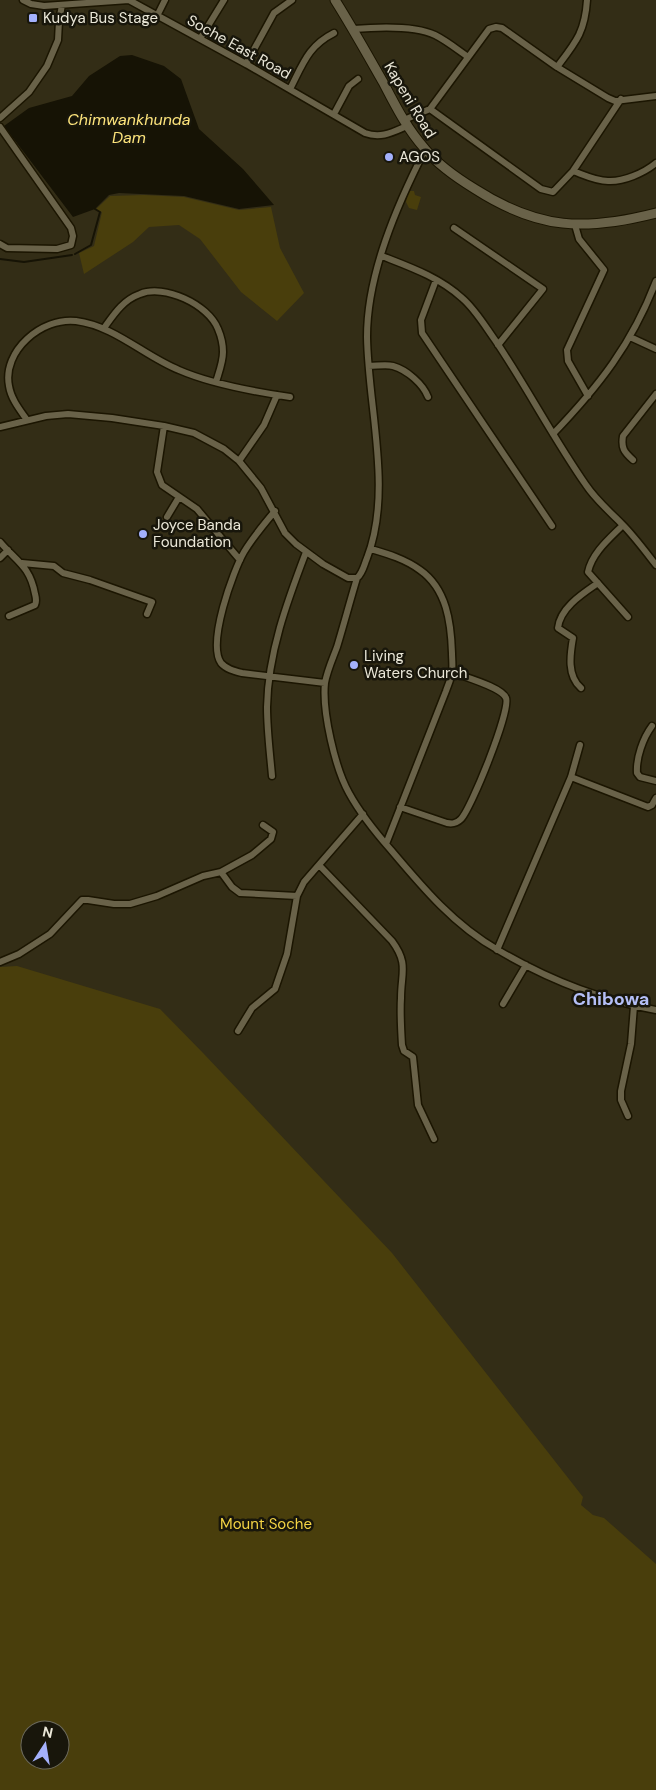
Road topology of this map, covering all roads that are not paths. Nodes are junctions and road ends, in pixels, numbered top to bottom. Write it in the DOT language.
graph roads {
  1 [pos="23,0"];
  2 [pos="129,0"];
  3 [pos="165,0"];
  4 [pos="224,0"];
  5 [pos="292,0"];
  6 [pos="335,0"];
  7 [pos="587,0"];
  8 [pos="62,5"];
  9 [pos="157,16"];
  10 [pos="353,29"];
  11 [pos="334,33"];
  12 [pos="200,39"];
  13 [pos="468,58"];
  14 [pos="246,64"];
  15 [pos="557,67"];
  16 [pos="358,79"];
  17 [pos="290,89"];
  18 [pos="656,96"];
  19 [pos="621,99"];
  20 [pos="430,109"];
  21 [pos="334,114"];
  22 [pos="0,118"];
  23 [pos="405,123"];
  24 [pos="0,127"];
  25 [pos="425,150"];
  26 [pos="656,163"];
  27 [pos="573,172"];
  28 [pos="656,213"];
  29 [pos="575,225"];
  30 [pos="454,228"];
  31 [pos="0,244"];
  32 [pos="382,256"];
  33 [pos="436,280"];
  34 [pos="656,281"];
  35 [pos="104,328"];
  36 [pos="630,337"];
  37 [pos="498,345"];
  38 [pos="656,349"];
  39 [pos="369,366"];
  40 [pos="216,382"];
  41 [pos="656,394"];
  42 [pos="277,395"];
  43 [pos="588,396"];
  44 [pos="290,397"];
  45 [pos="428,397"];
  46 [pos="27,420"];
  47 [pos="164,426"];
  48 [pos="0,427"];
  49 [pos="553,434"];
  50 [pos="633,460"];
  51 [pos="239,461"];
  52 [pos="179,497"];
  53 [pos="275,511"];
  54 [pos="167,517"];
  55 [pos="623,525"];
  56 [pos="552,526"];
  57 [pos="0,542"];
  58 [pos="371,549"];
  59 [pos="8,550"];
  60 [pos="306,552"];
  61 [pos="0,558"];
  62 [pos="240,560"];
  63 [pos="22,563"];
  64 [pos="656,565"];
  65 [pos="357,578"];
  66 [pos="598,583"];
  67 [pos="147,614"];
  68 [pos="8,616"];
  69 [pos="628,617"];
  70 [pos="452,672"];
  71 [pos="270,678"];
  72 [pos="326,683"];
  73 [pos="581,688"];
  74 [pos="652,726"];
  75 [pos="580,745"];
  76 [pos="272,776"];
  77 [pos="571,777"];
  78 [pos="656,781"];
  79 [pos="656,798"];
  80 [pos="654,806"];
  81 [pos="400,807"];
  82 [pos="363,814"];
  83 [pos="263,825"];
  84 [pos="386,844"];
  85 [pos="319,865"];
  86 [pos="221,872"];
  87 [pos="297,896"];
  88 [pos="497,950"];
  89 [pos="0,962"];
  90 [pos="526,965"];
  91 [pos="503,1004"];
  92 [pos="634,1006"];
  93 [pos="656,1010"];
  94 [pos="238,1031"];
  95 [pos="628,1116"];
  96 [pos="434,1140"];
  1 -- 8 [label="street, Soche East Road"];
  2 -- 8 [label="street, Soche East Road"];
  2 -- 9 [label="street, Soche East Road"];
  3 -- 9 [label="street"];
  4 -- 12 [label="street"];
  5 -- 14 [label="street"];
  6 -- 10 [label="main road, Kapeni Road"];
  7 -- 15 [label="street"];
  8 -- 22 [label="street"];
  9 -- 12 [label="street, Soche East Road"];
  10 -- 13 [label="street"];
  10 -- 23 [label="main road, Kapeni Road"];
  11 -- 17 [label="street"];
  12 -- 14 [label="street, Soche East Road"];
  13 -- 15 [label="street"];
  13 -- 20 [label="street"];
  14 -- 17 [label="street, Soche East Road"];
  15 -- 19 [label="street"];
  16 -- 21 [label="street"];
  17 -- 21 [label="street, Soche East Road"];
  18 -- 19 [label="street"];
  19 -- 27 [label="street"];
  20 -- 23 [label="street, Soche East Road"];
  20 -- 27 [label="street"];
  21 -- 23 [label="street, Soche East Road"];
  23 -- 25 [label="main road, Kapeni Road"];
  24 -- 31 [label="street"];
  25 -- 29 [label="main road, Kapeni Road"];
  25 -- 32 [label="street"];
  26 -- 27 [label="street"];
  28 -- 29 [label="main road, Kapeni Road"];
  29 -- 43 [label="street"];
  30 -- 37 [label="street"];
  32 -- 33 [label="street"];
  32 -- 39 [label="street"];
  33 -- 37 [label="street"];
  33 -- 56 [label="street"];
  34 -- 36 [label="street"];
  35 -- 40 [label="street"];
  35 -- 40 [label="street"];
  35 -- 46 [label="street"];
  36 -- 38 [label="street"];
  36 -- 43 [label="street"];
  37 -- 49 [label="street"];
  39 -- 45 [label="street"];
  39 -- 58 [label="street"];
  40 -- 42 [label="street"];
  41 -- 50 [label="street"];
  42 -- 44 [label="street"];
  42 -- 51 [label="street"];
  43 -- 49 [label="street"];
  46 -- 47 [label="street"];
  46 -- 48 [label="street"];
  47 -- 51 [label="street"];
  47 -- 52 [label="street"];
  49 -- 55 [label="street"];
  51 -- 53 [label="street"];
  52 -- 54 [label="street"];
  52 -- 62 [label="street"];
  53 -- 60 [label="street"];
  53 -- 62 [label="street"];
  55 -- 64 [label="street"];
  55 -- 66 [label="street"];
  57 -- 59 [label="street"];
  58 -- 65 [label="street"];
  58 -- 70 [label="street"];
  59 -- 61 [label="street"];
  59 -- 63 [label="street"];
  60 -- 65 [label="street"];
  60 -- 71 [label="street"];
  62 -- 71 [label="street"];
  63 -- 67 [label="street"];
  63 -- 68 [label="street"];
  65 -- 72 [label="street"];
  66 -- 69 [label="street"];
  66 -- 73 [label="street"];
  70 -- 81 [label="street"];
  70 -- 81 [label="street"];
  71 -- 72 [label="street"];
  71 -- 76 [label="street"];
  72 -- 82 [label="street"];
  74 -- 78 [label="street"];
  75 -- 77 [label="street"];
  77 -- 80 [label="street"];
  77 -- 88 [label="street"];
  79 -- 80 [label="street"];
  81 -- 84 [label="street"];
  82 -- 84 [label="street"];
  82 -- 85 [label="street"];
  83 -- 86 [label="street"];
  84 -- 88 [label="street"];
  85 -- 87 [label="street"];
  85 -- 96 [label="street"];
  86 -- 87 [label="street"];
  86 -- 89 [label="street"];
  87 -- 94 [label="street"];
  88 -- 90 [label="street"];
  90 -- 91 [label="street"];
  90 -- 92 [label="street"];
  92 -- 93 [label="street"];
  92 -- 95 [label="street"];
}
